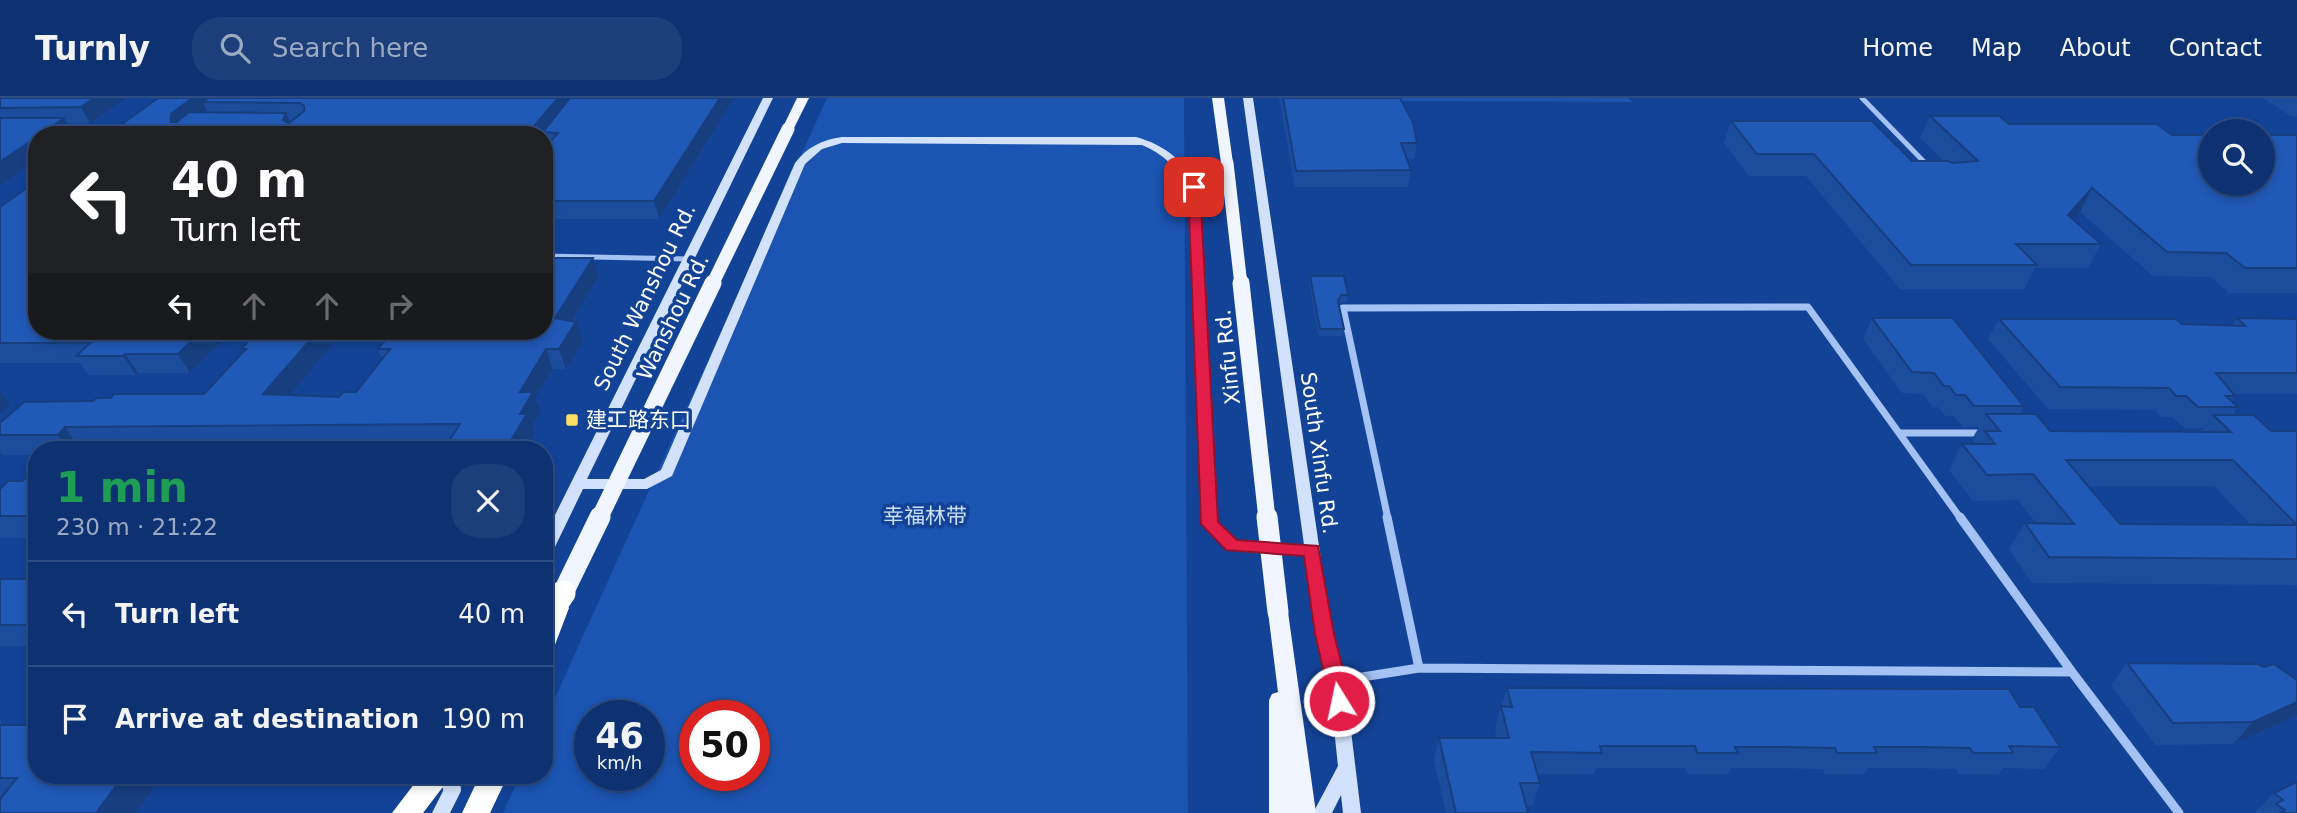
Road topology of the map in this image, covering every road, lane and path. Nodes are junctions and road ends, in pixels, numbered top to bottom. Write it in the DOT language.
graph roads {
  1 [pos="768,98"];
  2 [pos="803,98"];
  3 [pos="1217,98"];
  4 [pos="1248,98"];
  5 [pos="1862,98"];
  6 [pos="131,121"];
  7 [pos="125,126"];
  8 [pos="1934,172"];
  9 [pos="553,257"];
  10 [pos="689,259"];
  11 [pos="1900,433"];
  12 [pos="1996,433"];
  13 [pos="579,484"];
  14 [pos="553,535"];
  15 [pos="1312,551"];
  16 [pos="563,593"];
  17 [pos="553,608"];
  18 [pos="1278,612"];
  19 [pos="553,619"];
  20 [pos="1419,668"];
  21 [pos="2072,672"];
  22 [pos="1337,681"];
  23 [pos="1347,767"];
  24 [pos="420,784"];
  25 [pos="430,784"];
  26 [pos="452,784"];
  27 [pos="490,784"];
  28 [pos="405,813"];
  29 [pos="441,813"];
  30 [pos="476,813"];
  31 [pos="1282,813"];
  32 [pos="1304,813"];
  33 [pos="1322,813"];
  34 [pos="1352,813"];
  35 [pos="2179,813"];
  1 -- 10 [label="main road, South Wanshou Rd."];
  2 -- 16 [label="main road, Wanshou Rd., bridge"];
  3 -- 18 [label="main road, Xinfu Rd., bridge"];
  4 -- 15 [label="main road, South Xinfu Rd."];
  5 -- 8 [label="street"];
  6 -- 7 [label="main road"];
  9 -- 10 [label="street"];
  10 -- 13 [label="main road, South Wanshou Rd."];
  11 -- 12 [label="street"];
  11 -- 20 [label="street"];
  11 -- 21 [label="street"];
  13 -- 14 [label="main road, South Wanshou Rd."];
  13 -- 15 [label="main road"];
  15 -- 22 [label="main road, South Xinfu Rd."];
  16 -- 17 [label="highway, bridge"];
  16 -- 19 [label="highway, bridge"];
  18 -- 31 [label="main road"];
  18 -- 32 [label="main road"];
  20 -- 21 [label="street"];
  20 -- 22 [label="street"];
  21 -- 35 [label="street"];
  22 -- 23 [label="main road, South Xinfu Rd."];
  23 -- 33 [label="main road"];
  23 -- 34 [label="main road, South Xinfu Rd."];
  24 -- 28 [label="main road"];
  25 -- 28 [label="highway"];
  26 -- 29 [label="main road"];
  27 -- 30 [label="highway"];
}
